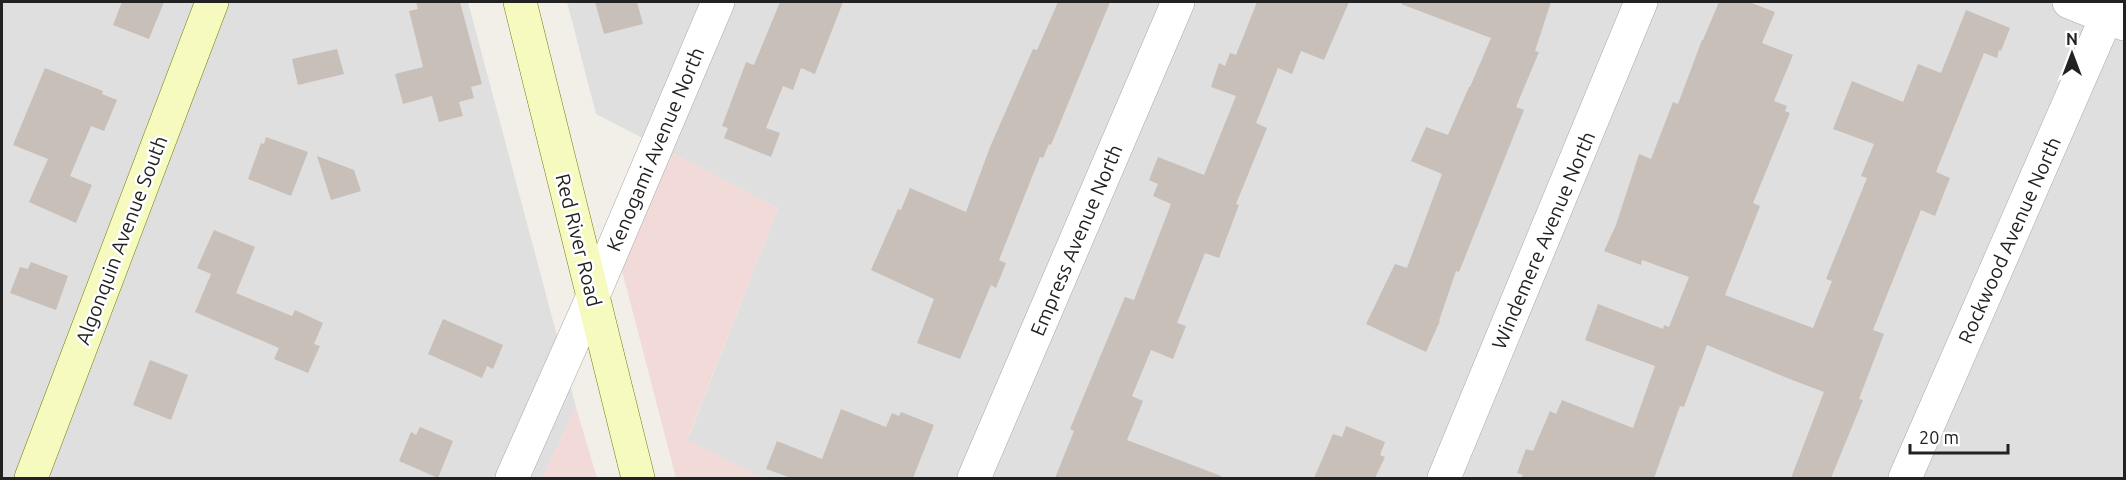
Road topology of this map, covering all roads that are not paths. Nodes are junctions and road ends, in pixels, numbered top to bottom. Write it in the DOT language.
graph roads {
  1 [pos="212,2"];
  2 [pos="520,2"];
  3 [pos="718,2"];
  4 [pos="1178,2"];
  5 [pos="1641,2"];
  6 [pos="2068,2"];
  7 [pos="2115,14"];
  8 [pos="593,296"];
  9 [pos="31,478"];
  10 [pos="512,478"];
  11 [pos="638,478"];
  12 [pos="974,478"];
  13 [pos="1444,478"];
  14 [pos="1905,478"];
  1 -- 9 [label="main road, Algonquin Avenue South"];
  2 -- 8 [label="main road, Red River Road"];
  3 -- 8 [label="street, Kenogami Avenue North"];
  4 -- 12 [label="street, Empress Avenue North"];
  5 -- 13 [label="street, Windemere Avenue North"];
  6 -- 7 [label="street"];
  7 -- 14 [label="street, Rockwood Avenue North"];
  8 -- 10 [label="street, Kenogami Avenue North"];
  8 -- 11 [label="main road, Red River Road"];
}
